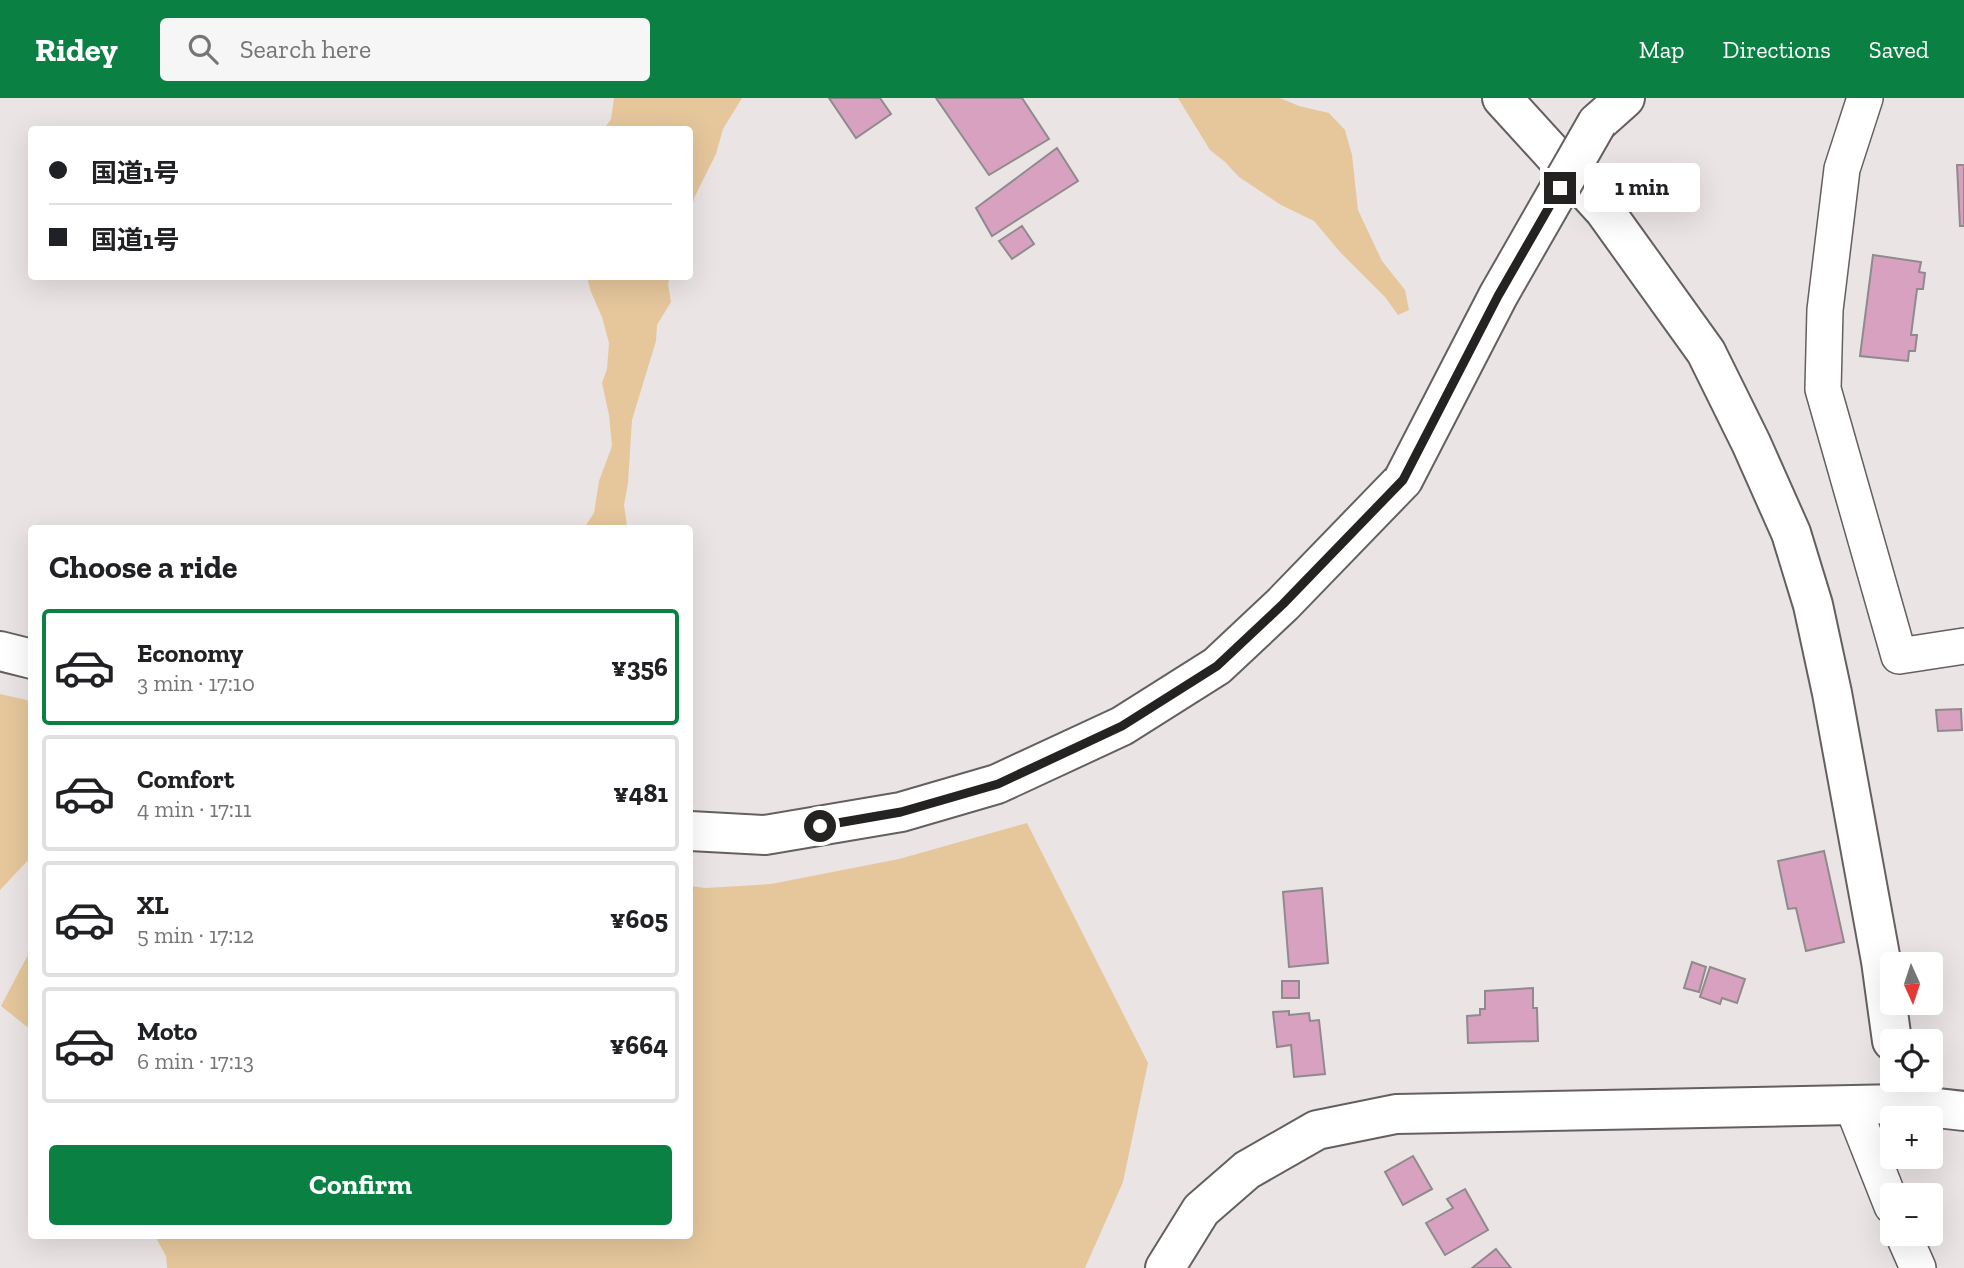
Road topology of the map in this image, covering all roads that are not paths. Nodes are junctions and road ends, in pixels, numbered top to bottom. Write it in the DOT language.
graph roads {
  1 [pos="1502,98"];
  2 [pos="1625,98"];
  3 [pos="1865,98"];
  4 [pos="1964,646"];
  5 [pos="0,651"];
  6 [pos="28,658"];
  7 [pos="693,831"];
  8 [pos="1890,1029"];
  9 [pos="1899,1092"];
  10 [pos="1852,1105"];
  11 [pos="1964,1111"];
  12 [pos="1883,1183"];
  13 [pos="1908,1246"];
  14 [pos="1165,1268"];
  15 [pos="1917,1268"];
  1 -- 8 [label="main road"];
  2 -- 7 [label="main road, bridge"];
  3 -- 4 [label="street"];
  5 -- 6 [label="main road"];
  9 -- 10 [label="main road"];
  9 -- 11 [label="main road"];
  10 -- 12 [label="street"];
  10 -- 14 [label="main road"];
  13 -- 15 [label="street"];
}
